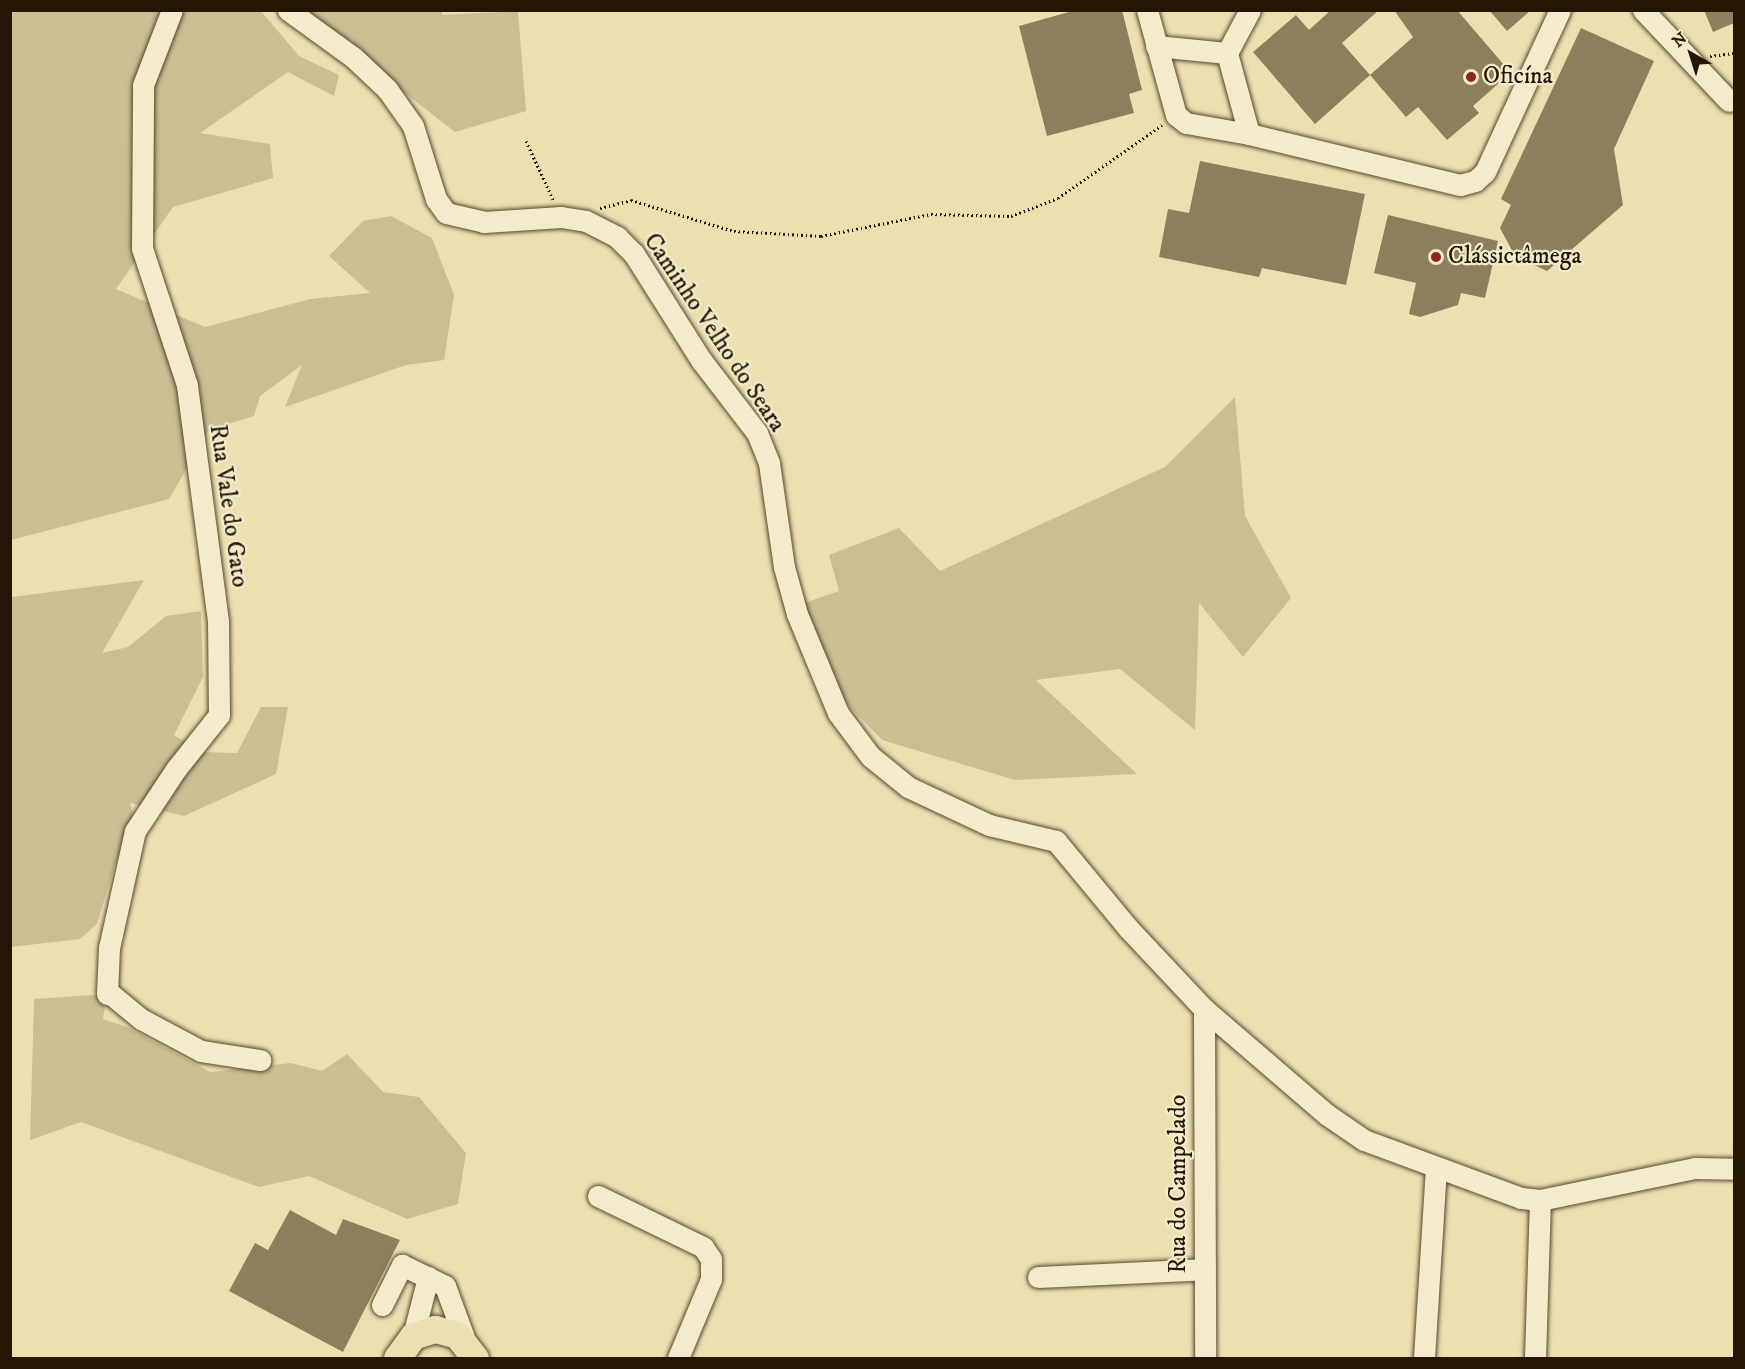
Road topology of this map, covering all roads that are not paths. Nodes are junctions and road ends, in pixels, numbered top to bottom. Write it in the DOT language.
graph roads {
  1 [pos="172,10"];
  2 [pos="288,10"];
  3 [pos="1147,10"];
  4 [pos="1250,10"];
  5 [pos="1560,10"];
  6 [pos="1643,10"];
  7 [pos="1156,46"];
  8 [pos="1227,53"];
  9 [pos="1729,101"];
  10 [pos="1249,134"];
  11 [pos="1204,1009"];
  12 [pos="260,1060"];
  13 [pos="1436,1169"];
  14 [pos="1734,1169"];
  15 [pos="598,1196"];
  16 [pos="1540,1200"];
  17 [pos="1205,1269"];
  18 [pos="428,1277"];
  19 [pos="1038,1277"];
  20 [pos="382,1305"];
  21 [pos="413,1336"];
  22 [pos="473,1354"];
  23 [pos="397,1359"];
  24 [pos="678,1359"];
  25 [pos="1205,1359"];
  26 [pos="1424,1359"];
  27 [pos="1535,1359"];
  1 -- 12 [label="street, Rua Vale do Gato"];
  2 -- 11 [label="street, Caminho Velho do Seara"];
  3 -- 7 [label="street"];
  4 -- 8 [label="street"];
  5 -- 10 [label="street"];
  6 -- 9 [label="street"];
  7 -- 8 [label="street"];
  7 -- 10 [label="street"];
  8 -- 10 [label="street"];
  11 -- 13 [label="street, Caminho Velho do Seara"];
  11 -- 17 [label="street, Rua do Campelado"];
  13 -- 16 [label="street, Caminho Velho do Seara"];
  13 -- 26 [label="street"];
  14 -- 16 [label="street, Caminho Velho do Seara"];
  15 -- 24 [label="street"];
  16 -- 27 [label="street"];
  17 -- 19 [label="street"];
  17 -- 25 [label="street, Rua do Campelado"];
  18 -- 20 [label="street"];
  18 -- 21 [label="street"];
  18 -- 22 [label="street"];
  21 -- 22 [label="main road"];
  21 -- 23 [label="main road"];
}
